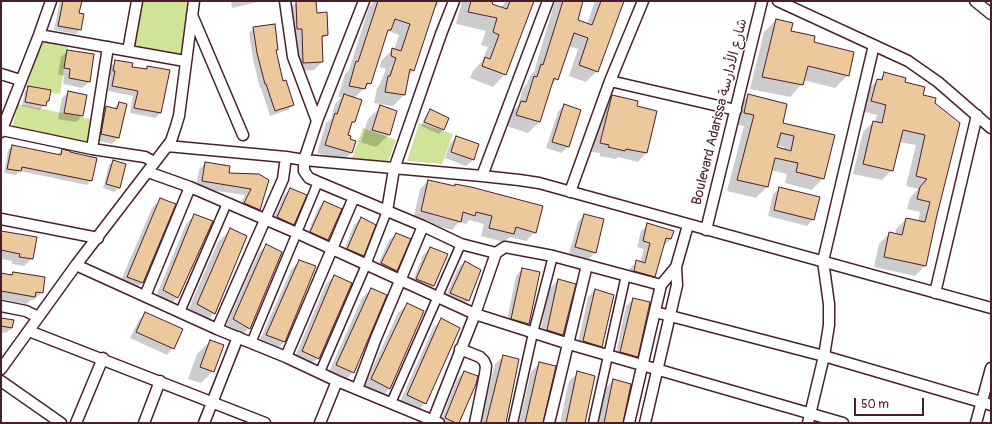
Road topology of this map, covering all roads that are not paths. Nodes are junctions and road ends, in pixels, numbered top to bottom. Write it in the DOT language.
graph roads {
  1 [pos="51,1"];
  2 [pos="137,1"];
  3 [pos="194,1"];
  4 [pos="285,1"];
  5 [pos="364,1"];
  6 [pos="454,1"];
  7 [pos="548,1"];
  8 [pos="643,1"];
  9 [pos="762,1"];
  10 [pos="778,1"];
  11 [pos="975,1"];
  12 [pos="192,14"];
  13 [pos="991,14"];
  14 [pos="39,35"];
  15 [pos="874,46"];
  16 [pos="108,47"];
  17 [pos="128,51"];
  18 [pos="185,61"];
  19 [pos="1,74"];
  20 [pos="20,80"];
  21 [pos="610,81"];
  22 [pos="736,110"];
  23 [pos="977,115"];
  24 [pos="317,121"];
  25 [pos="991,128"];
  26 [pos="1,131"];
  27 [pos="243,135"];
  28 [pos="167,146"];
  29 [pos="92,149"];
  30 [pos="286,157"];
  31 [pos="304,160"];
  32 [pos="154,162"];
  33 [pos="394,169"];
  34 [pos="148,172"];
  35 [pos="482,176"];
  36 [pos="318,182"];
  37 [pos="190,188"];
  38 [pos="570,192"];
  39 [pos="354,197"];
  40 [pos="226,203"];
  41 [pos="387,211"];
  42 [pos="1,219"];
  43 [pos="266,220"];
  44 [pos="423,226"];
  45 [pos="688,226"];
  46 [pos="706,230"];
  47 [pos="297,233"];
  48 [pos="98,238"];
  49 [pos="461,244"];
  50 [pos="331,249"];
  51 [pos="496,253"];
  52 [pos="553,256"];
  53 [pos="823,261"];
  54 [pos="76,265"];
  55 [pos="366,265"];
  56 [pos="587,265"];
  57 [pos="676,266"];
  58 [pos="626,275"];
  59 [pos="402,280"];
  60 [pos="661,284"];
  61 [pos="935,293"];
  62 [pos="145,296"];
  63 [pos="437,296"];
  64 [pos="1,306"];
  65 [pos="991,308"];
  66 [pos="180,312"];
  67 [pos="655,312"];
  68 [pos="475,314"];
  69 [pos="671,316"];
  70 [pos="38,317"];
  71 [pos="217,329"];
  72 [pos="29,330"];
  73 [pos="533,333"];
  74 [pos="238,337"];
  75 [pos="251,343"];
  76 [pos="569,344"];
  77 [pos="460,349"];
  78 [pos="608,355"];
  79 [pos="824,356"];
  80 [pos="286,357"];
  81 [pos="103,358"];
  82 [pos="643,365"];
  83 [pos="657,368"];
  84 [pos="991,368"];
  85 [pos="1,369"];
  86 [pos="320,372"];
  87 [pos="1,381"];
  88 [pos="160,381"];
  89 [pos="337,381"];
  90 [pos="358,388"];
  91 [pos="212,402"];
  92 [pos="391,403"];
  93 [pos="986,403"];
  94 [pos="809,418"];
  95 [pos="434,422"];
  96 [pos="61,423"];
  97 [pos="76,423"];
  98 [pos="144,423"];
  99 [pos="204,423"];
  100 [pos="265,423"];
  101 [pos="320,423"];
  102 [pos="474,423"];
  103 [pos="513,423"];
  104 [pos="549,423"];
  105 [pos="593,423"];
  106 [pos="629,423"];
  107 [pos="645,423"];
  108 [pos="843,423"];
  109 [pos="976,423"];
  1 -- 14 [label="street"];
  2 -- 17 [label="street"];
  3 -- 12 [label="street"];
  4 -- 24 [label="street"];
  5 -- 24 [label="street"];
  6 -- 33 [label="street"];
  7 -- 35 [label="street"];
  8 -- 21 [label="street"];
  9 -- 22 [label="street, Boulevard Adarissa شارع الأدارسة"];
  10 -- 15 [label="street"];
  11 -- 13 [label="street"];
  12 -- 18 [label="street"];
  12 -- 27 [label="street"];
  14 -- 16 [label="street"];
  14 -- 20 [label="street"];
  15 -- 23 [label="street"];
  15 -- 53 [label="street"];
  16 -- 17 [label="street"];
  16 -- 29 [label="street"];
  17 -- 18 [label="street"];
  18 -- 28 [label="street"];
  19 -- 20 [label="street"];
  20 -- 26 [label="street"];
  21 -- 22 [label="street"];
  21 -- 38 [label="street"];
  22 -- 46 [label="street, Boulevard Adarissa شارع الأدارسة"];
  23 -- 25 [label="street"];
  23 -- 61 [label="street"];
  24 -- 31 [label="street"];
  26 -- 29 [label="street"];
  28 -- 30 [label="street"];
  28 -- 32 [label="street"];
  29 -- 32 [label="street"];
  30 -- 31 [label="street"];
  30 -- 43 [label="street"];
  31 -- 33 [label="street"];
  31 -- 36 [label="street"];
  32 -- 34 [label="street"];
  33 -- 35 [label="street"];
  33 -- 41 [label="street"];
  34 -- 37 [label="street"];
  34 -- 48 [label="street"];
  35 -- 38 [label="street"];
  36 -- 39 [label="street"];
  36 -- 47 [label="street"];
  37 -- 40 [label="street"];
  37 -- 62 [label="street"];
  38 -- 45 [label="street"];
  39 -- 41 [label="street"];
  39 -- 50 [label="street"];
  40 -- 43 [label="street"];
  40 -- 66 [label="street"];
  41 -- 44 [label="street"];
  41 -- 55 [label="street"];
  42 -- 48 [label="street"];
  43 -- 47 [label="street"];
  43 -- 71 [label="street"];
  44 -- 49 [label="street"];
  44 -- 59 [label="street"];
  45 -- 46 [label="street"];
  45 -- 57 [label="street"];
  46 -- 53 [label="street"];
  47 -- 50 [label="street"];
  47 -- 75 [label="street"];
  48 -- 54 [label="street"];
  49 -- 51 [label="street"];
  49 -- 63 [label="street"];
  50 -- 55 [label="street"];
  50 -- 80 [label="street"];
  51 -- 52 [label="street"];
  51 -- 68 [label="street"];
  52 -- 56 [label="street"];
  52 -- 73 [label="street"];
  53 -- 61 [label="street"];
  53 -- 79 [label="street"];
  54 -- 62 [label="street"];
  54 -- 70 [label="street"];
  55 -- 59 [label="street"];
  55 -- 86 [label="street"];
  56 -- 58 [label="street"];
  56 -- 76 [label="street"];
  57 -- 60 [label="street"];
  57 -- 69 [label="street"];
  58 -- 60 [label="street"];
  58 -- 78 [label="street"];
  59 -- 63 [label="street"];
  59 -- 90 [label="street"];
  60 -- 67 [label="street"];
  61 -- 65 [label="street"];
  62 -- 66 [label="street"];
  63 -- 68 [label="street"];
  63 -- 92 [label="street"];
  64 -- 70 [label="street"];
  66 -- 71 [label="street"];
  67 -- 69 [label="street"];
  67 -- 82 [label="street"];
  68 -- 73 [label="street"];
  68 -- 77 [label="street"];
  69 -- 79 [label="street"];
  69 -- 83 [label="street"];
  70 -- 72 [label="street"];
  71 -- 74 [label="street"];
  72 -- 81 [label="street"];
  72 -- 85 [label="street"];
  73 -- 76 [label="street"];
  73 -- 103 [label="street"];
  74 -- 75 [label="street"];
  74 -- 91 [label="street"];
  75 -- 80 [label="street"];
  76 -- 78 [label="street"];
  76 -- 104 [label="street"];
  77 -- 95 [label="street"];
  77 -- 102 [label="street"];
  78 -- 82 [label="street"];
  78 -- 105 [label="street"];
  79 -- 93 [label="street"];
  79 -- 94 [label="street"];
  80 -- 86 [label="street"];
  81 -- 88 [label="street"];
  81 -- 97 [label="street"];
  82 -- 83 [label="street"];
  82 -- 106 [label="street"];
  83 -- 94 [label="street"];
  83 -- 107 [label="street"];
  84 -- 93 [label="street"];
  86 -- 89 [label="street"];
  87 -- 96 [label="street"];
  88 -- 91 [label="street"];
  88 -- 98 [label="street"];
  89 -- 90 [label="street"];
  89 -- 101 [label="street"];
  90 -- 92 [label="street"];
  91 -- 99 [label="street"];
  91 -- 100 [label="street"];
  92 -- 95 [label="street"];
  93 -- 109 [label="street"];
  94 -- 108 [label="street"];
}
